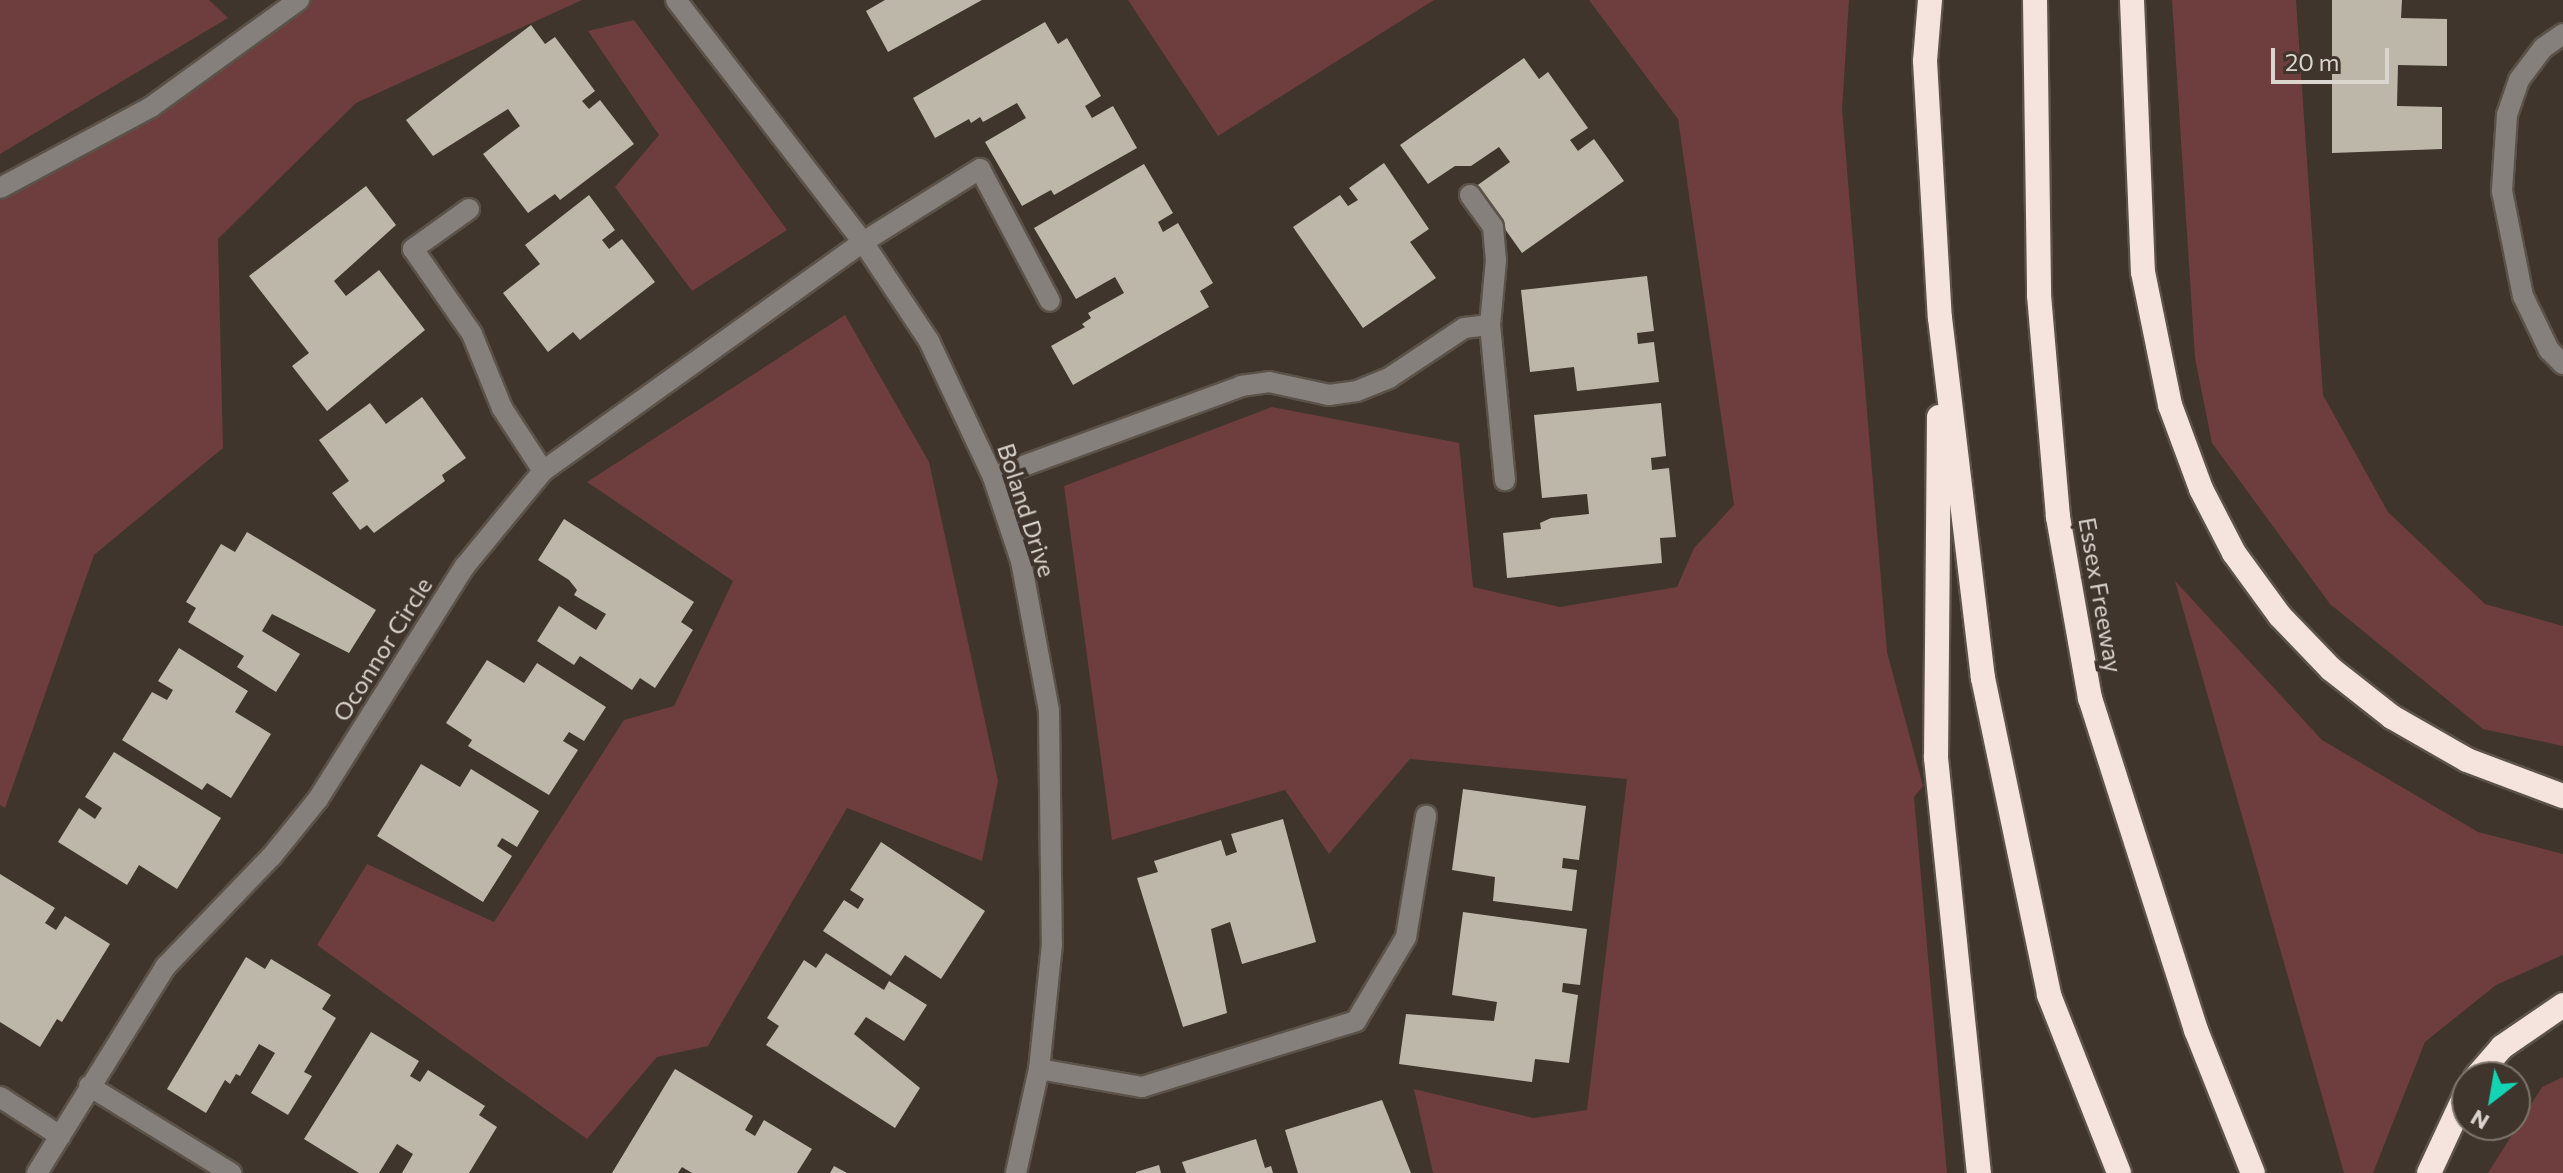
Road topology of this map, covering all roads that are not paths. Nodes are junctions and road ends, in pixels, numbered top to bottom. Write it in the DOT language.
graph roads {
  1 [pos="299,0"];
  2 [pos="676,0"];
  3 [pos="1930,0"];
  4 [pos="2035,0"];
  5 [pos="2132,0"];
  6 [pos="2563,34"];
  7 [pos="0,188"];
  8 [pos="1470,195"];
  9 [pos="469,209"];
  10 [pos="863,242"];
  11 [pos="1050,301"];
  12 [pos="1940,318"];
  13 [pos="1490,325"];
  14 [pos="2563,364"];
  15 [pos="543,471"];
  16 [pos="993,477"];
  17 [pos="1505,480"];
  18 [pos="2563,796"];
  19 [pos="1426,816"];
  20 [pos="2563,1005"];
  21 [pos="2490,1061"];
  22 [pos="1039,1069"];
  23 [pos="89,1086"];
  24 [pos="0,1097"];
  25 [pos="2451,1126"];
  26 [pos="60,1136"];
  27 [pos="37,1173"];
  28 [pos="231,1173"];
  29 [pos="1016,1173"];
  30 [pos="1979,1173"];
  31 [pos="2119,1173"];
  32 [pos="2253,1173"];
  33 [pos="2429,1173"];
  1 -- 7 [label="street"];
  2 -- 10 [label="street, Boland Drive"];
  3 -- 12 [label="highway"];
  4 -- 32 [label="highway, Essex Freeway"];
  5 -- 18 [label="highway"];
  6 -- 14 [label="street"];
  8 -- 13 [label="street"];
  9 -- 15 [label="street"];
  10 -- 11 [label="street, Oconnor Circle"];
  10 -- 15 [label="street, Oconnor Circle"];
  10 -- 16 [label="street, Boland Drive"];
  12 -- 30 [label="highway"];
  12 -- 31 [label="highway"];
  13 -- 16 [label="street"];
  13 -- 17 [label="street"];
  15 -- 23 [label="street, Oconnor Circle"];
  16 -- 22 [label="street, Boland Drive"];
  19 -- 22 [label="street"];
  20 -- 21 [label="highway"];
  22 -- 29 [label="street, Boland Drive"];
  23 -- 26 [label="street, Oconnor Circle"];
  23 -- 28 [label="street"];
  24 -- 26 [label="street"];
  25 -- 33 [label="highway"];
  26 -- 27 [label="street, Oconnor Circle"];
}
